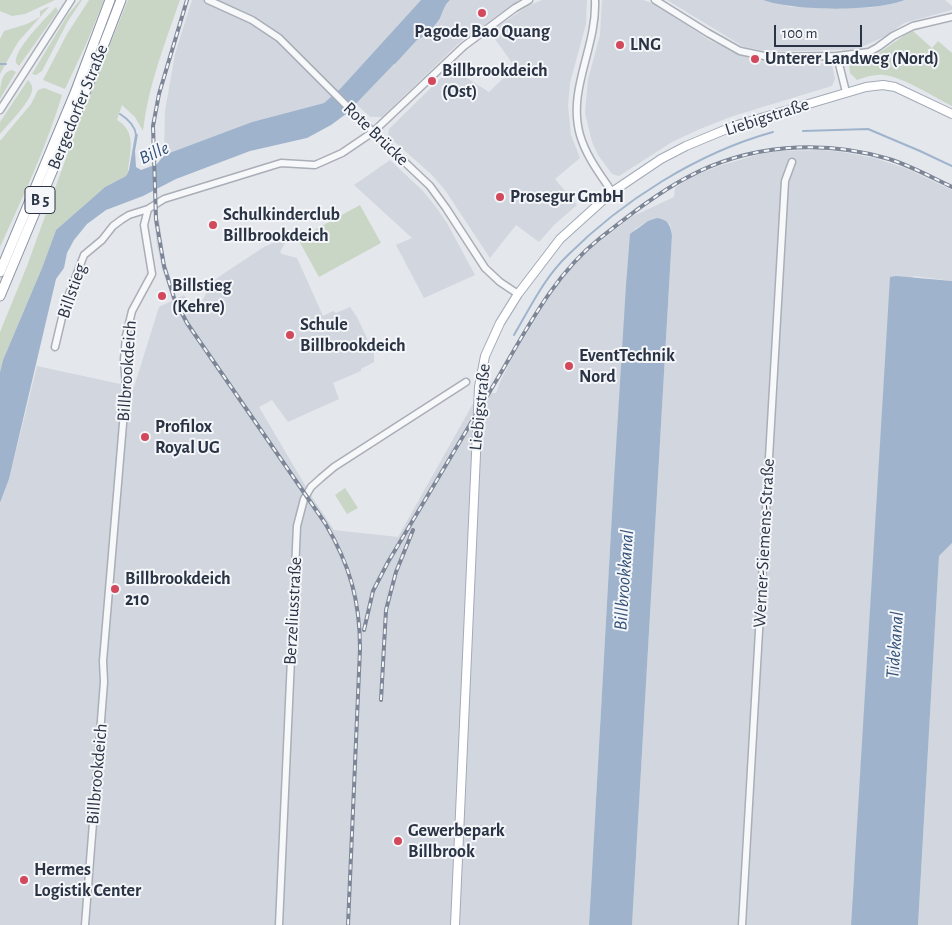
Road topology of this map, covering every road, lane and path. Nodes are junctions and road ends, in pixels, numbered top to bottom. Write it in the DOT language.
graph roads {
  1 [pos="71,0"];
  2 [pos="110,0"];
  3 [pos="121,0"];
  4 [pos="530,0"];
  5 [pos="595,0"];
  6 [pos="655,0"];
  7 [pos="212,1"];
  8 [pos="952,17"];
  9 [pos="837,56"];
  10 [pos="846,92"];
  11 [pos="0,110"];
  12 [pos="952,114"];
  13 [pos="373,132"];
  14 [pos="792,162"];
  15 [pos="612,192"];
  16 [pos="148,209"];
  17 [pos="0,272"];
  18 [pos="518,294"];
  19 [pos="0,296"];
  20 [pos="55,347"];
  21 [pos="466,382"];
  22 [pos="85,925"];
  23 [pos="279,925"];
  24 [pos="455,925"];
  25 [pos="742,925"];
  1 -- 11 [label="street"];
  2 -- 17 [label="highway, Bergedorfer Straße / B 5"];
  3 -- 19 [label="highway, Bergedorfer Straße / B 5"];
  4 -- 13 [label="street"];
  5 -- 15 [label="street"];
  6 -- 9 [label="street"];
  7 -- 13 [label="street, Rote Brücke"];
  8 -- 9 [label="street"];
  9 -- 10 [label="street"];
  10 -- 12 [label="main road, Liebigstraße"];
  10 -- 15 [label="main road, Liebigstraße"];
  13 -- 16 [label="street"];
  13 -- 18 [label="street, Rote Brücke"];
  14 -- 25 [label="street, Werner-Siemens-Straße"];
  15 -- 18 [label="main road, Liebigstraße"];
  16 -- 20 [label="street, Billstieg"];
  16 -- 22 [label="street, Billbrookdeich"];
  18 -- 24 [label="main road, Liebigstraße"];
  21 -- 23 [label="street, Berzeliusstraße"];
}
